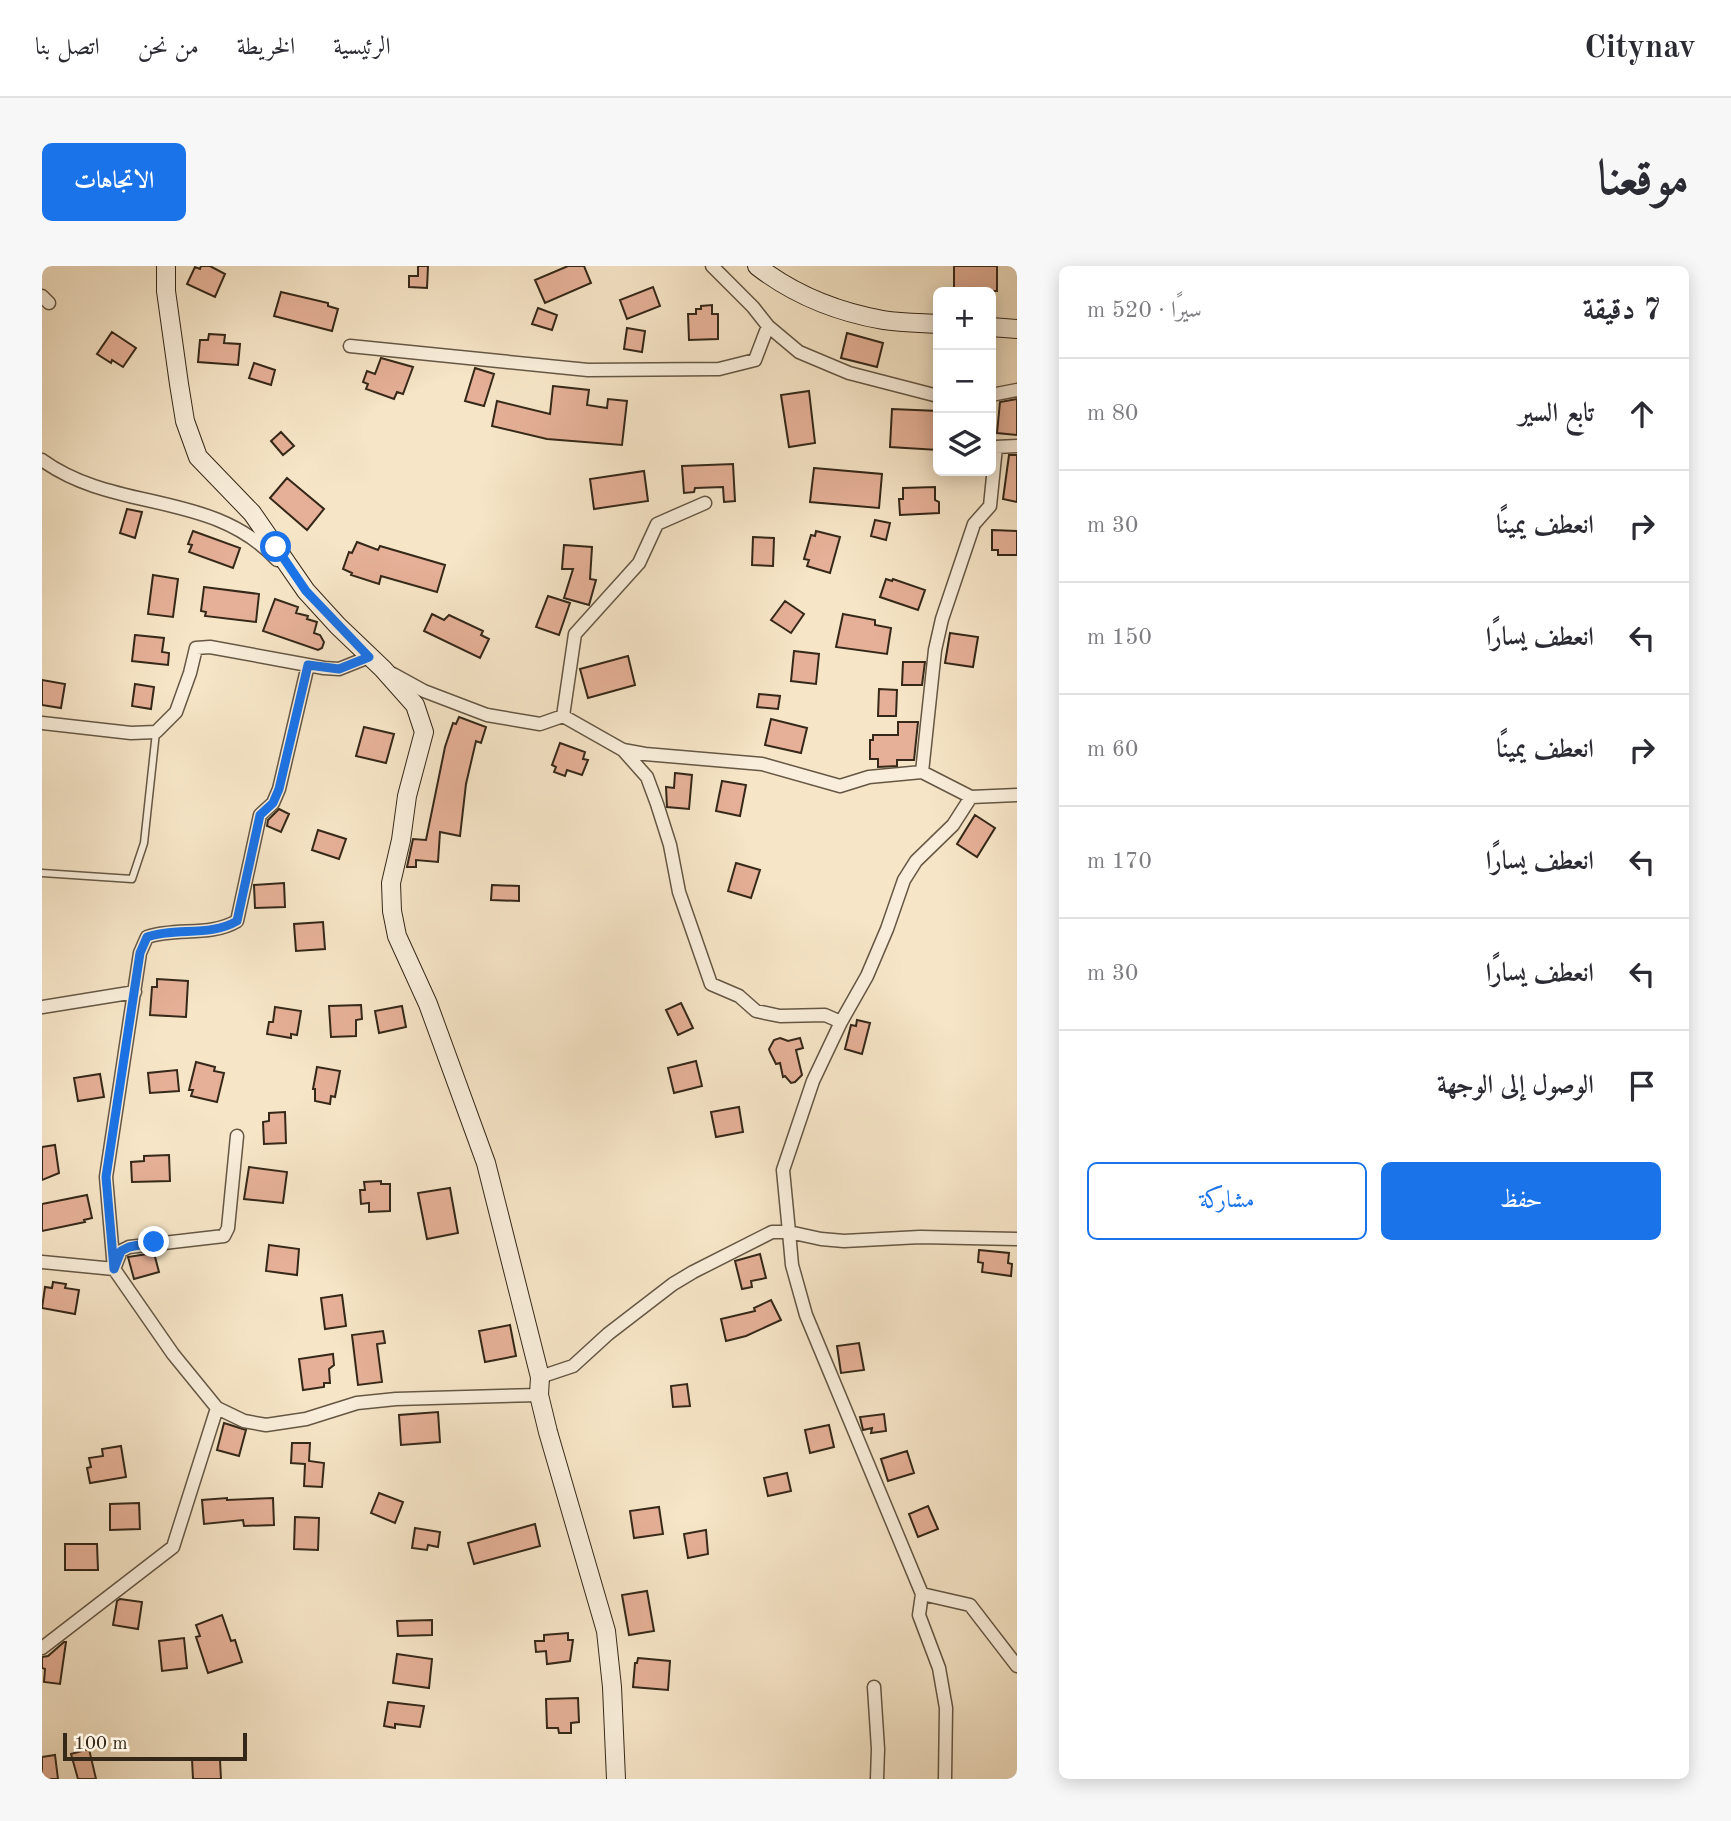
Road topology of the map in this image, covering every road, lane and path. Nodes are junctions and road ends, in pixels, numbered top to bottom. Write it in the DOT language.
graph roads {
  1 [pos="166,266"];
  2 [pos="712,266"];
  3 [pos="757,266"];
  4 [pos="933,324"];
  5 [pos="768,326"];
  6 [pos="996,327"];
  7 [pos="1017,329"];
  8 [pos="350,346"];
  9 [pos="1017,390"];
  10 [pos="933,395"];
  11 [pos="996,395"];
  12 [pos="1017,446"];
  13 [pos="42,460"];
  14 [pos="705,503"];
  15 [pos="306,591"];
  16 [pos="376,663"];
  17 [pos="308,665"];
  18 [pos="563,716"];
  19 [pos="42,723"];
  20 [pos="156,732"];
  21 [pos="623,750"];
  22 [pos="922,772"];
  23 [pos="1017,795"];
  24 [pos="971,797"];
  25 [pos="42,873"];
  26 [pos="135,992"];
  27 [pos="42,1007"];
  28 [pos="841,1022"];
  29 [pos="237,1136"];
  30 [pos="789,1232"];
  31 [pos="1017,1238"];
  32 [pos="42,1262"];
  33 [pos="114,1269"];
  34 [pos="540,1386"];
  35 [pos="217,1408"];
  36 [pos="922,1594"];
  37 [pos="42,1648"];
  38 [pos="1017,1666"];
  39 [pos="874,1687"];
  40 [pos="616,1779"];
  41 [pos="877,1779"];
  42 [pos="945,1779"];
  1 -- 15 [label="street"];
  2 -- 5 [label="street"];
  3 -- 4 [label="street"];
  5 -- 8 [label="street"];
  5 -- 10 [label="street"];
  6 -- 7 [label="street"];
  9 -- 11 [label="street"];
  12 -- 22 [label="street"];
  13 -- 15 [label="street"];
  14 -- 18 [label="street"];
  15 -- 16 [label="street"];
  16 -- 17 [label="street"];
  16 -- 18 [label="street"];
  16 -- 34 [label="street"];
  17 -- 20 [label="street"];
  17 -- 26 [label="street"];
  18 -- 21 [label="street"];
  19 -- 20 [label="street"];
  20 -- 25 [label="lane"];
  21 -- 22 [label="street"];
  21 -- 28 [label="street"];
  22 -- 24 [label="street"];
  23 -- 24 [label="street"];
  24 -- 28 [label="street"];
  26 -- 27 [label="street"];
  26 -- 33 [label="street"];
  28 -- 30 [label="street"];
  29 -- 33 [label="street"];
  30 -- 31 [label="street"];
  30 -- 34 [label="street"];
  30 -- 36 [label="street"];
  32 -- 33 [label="street"];
  33 -- 35 [label="street"];
  34 -- 35 [label="street"];
  34 -- 40 [label="street"];
  35 -- 37 [label="street"];
  36 -- 38 [label="street"];
  36 -- 42 [label="street"];
  39 -- 41 [label="street"];
}
